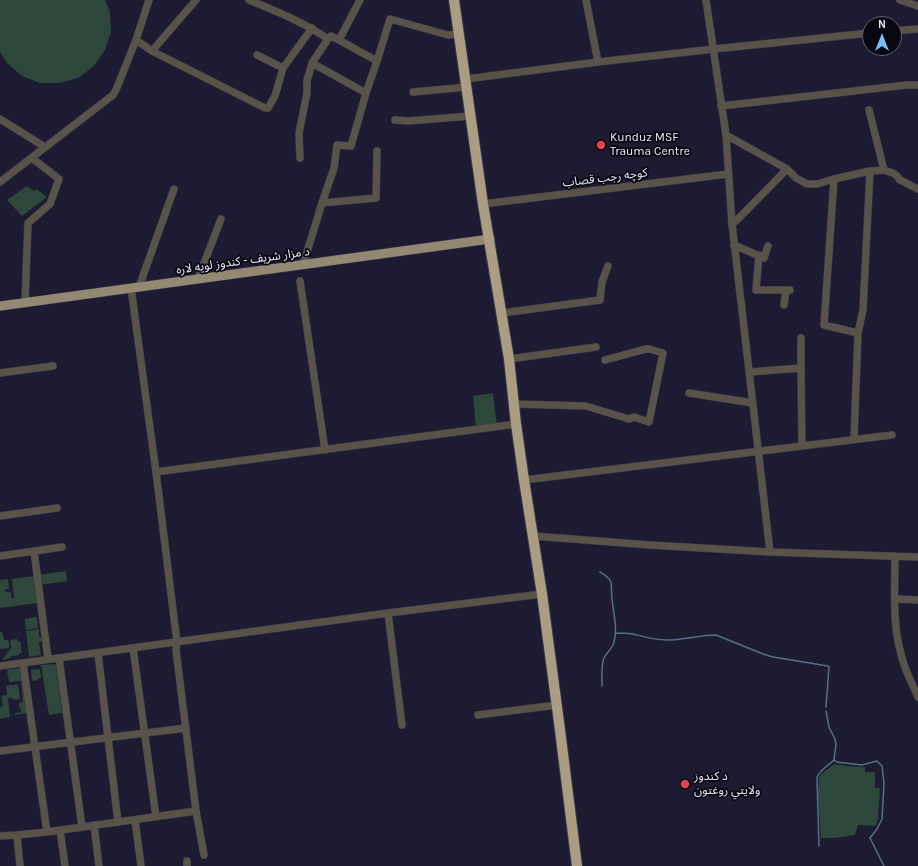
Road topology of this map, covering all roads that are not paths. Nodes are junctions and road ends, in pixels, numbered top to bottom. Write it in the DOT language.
graph roads {
  1 [pos="149,0"];
  2 [pos="196,0"];
  3 [pos="250,0"];
  4 [pos="360,0"];
  5 [pos="454,0"];
  6 [pos="586,0"];
  7 [pos="706,0"];
  8 [pos="900,0"];
  9 [pos="915,3"];
  10 [pos="312,28"];
  11 [pos="918,29"];
  12 [pos="902,30"];
  13 [pos="459,34"];
  14 [pos="862,34"];
  15 [pos="328,39"];
  16 [pos="136,40"];
  17 [pos="339,40"];
  18 [pos="714,49"];
  19 [pos="152,51"];
  20 [pos="257,55"];
  21 [pos="377,61"];
  22 [pos="598,62"];
  23 [pos="312,63"];
  24 [pos="283,68"];
  25 [pos="467,83"];
  26 [pos="918,85"];
  27 [pos="413,92"];
  28 [pos="366,93"];
  29 [pos="721,106"];
  30 [pos="870,110"];
  31 [pos="471,116"];
  32 [pos="0,119"];
  33 [pos="395,120"];
  34 [pos="726,135"];
  35 [pos="45,147"];
  36 [pos="377,151"];
  37 [pos="32,158"];
  38 [pos="300,158"];
  39 [pos="786,169"];
  40 [pos="884,170"];
  41 [pos="870,171"];
  42 [pos="728,174"];
  43 [pos="834,179"];
  44 [pos="0,182"];
  45 [pos="174,189"];
  46 [pos="918,189"];
  47 [pos="322,203"];
  48 [pos="484,204"];
  49 [pos="221,219"];
  50 [pos="732,224"];
  51 [pos="490,240"];
  52 [pos="734,245"];
  53 [pos="768,246"];
  54 [pos="758,255"];
  55 [pos="303,265"];
  56 [pos="608,266"];
  57 [pos="198,279"];
  58 [pos="300,282"];
  59 [pos="135,287"];
  60 [pos="25,302"];
  61 [pos="784,305"];
  62 [pos="0,306"];
  63 [pos="502,313"];
  64 [pos="858,333"];
  65 [pos="801,338"];
  66 [pos="596,347"];
  67 [pos="509,359"];
  68 [pos="605,360"];
  69 [pos="53,366"];
  70 [pos="801,368"];
  71 [pos="750,372"];
  72 [pos="0,373"];
  73 [pos="689,393"];
  74 [pos="753,403"];
  75 [pos="514,404"];
  76 [pos="516,424"];
  77 [pos="892,434"];
  78 [pos="854,439"];
  79 [pos="802,445"];
  80 [pos="325,450"];
  81 [pos="758,451"];
  82 [pos="156,472"];
  83 [pos="524,480"];
  84 [pos="57,508"];
  85 [pos="0,516"];
  86 [pos="533,536"];
  87 [pos="62,547"];
  88 [pos="34,551"];
  89 [pos="770,552"];
  90 [pos="0,556"];
  91 [pos="895,556"];
  92 [pos="918,557"];
  93 [pos="542,594"];
  94 [pos="895,599"];
  95 [pos="918,600"];
  96 [pos="388,613"];
  97 [pos="177,642"];
  98 [pos="133,648"];
  99 [pos="98,653"];
  100 [pos="60,658"];
  101 [pos="48,659"];
  102 [pos="23,663"];
  103 [pos="0,666"];
  104 [pos="918,696"];
  105 [pos="557,705"];
  106 [pos="478,715"];
  107 [pos="402,725"];
  108 [pos="186,728"];
  109 [pos="144,734"];
  110 [pos="108,738"];
  111 [pos="71,743"];
  112 [pos="35,747"];
  113 [pos="0,751"];
  114 [pos="196,811"];
  115 [pos="156,817"];
  116 [pos="135,820"];
  117 [pos="118,822"];
  118 [pos="94,826"];
  119 [pos="82,827"];
  120 [pos="60,830"];
  121 [pos="47,832"];
  122 [pos="17,835"];
  123 [pos="0,836"];
  124 [pos="204,855"];
  125 [pos="20,866"];
  126 [pos="65,866"];
  127 [pos="99,866"];
  128 [pos="141,866"];
  129 [pos="576,866"];
  1 -- 16 [label="street"];
  2 -- 19 [label="street"];
  3 -- 10 [label="street"];
  4 -- 17 [label="street"];
  5 -- 13 [label="highway"];
  6 -- 22 [label="street"];
  7 -- 18 [label="street"];
  8 -- 9 [label="street"];
  10 -- 15 [label="street"];
  10 -- 24 [label="street"];
  11 -- 12 [label="street"];
  13 -- 21 [label="street"];
  13 -- 25 [label="highway"];
  14 -- 18 [label="street"];
  15 -- 17 [label="street"];
  15 -- 23 [label="street"];
  16 -- 19 [label="street"];
  16 -- 35 [label="street"];
  17 -- 21 [label="street"];
  18 -- 22 [label="street"];
  18 -- 29 [label="street"];
  19 -- 24 [label="street"];
  20 -- 24 [label="street"];
  21 -- 28 [label="street"];
  22 -- 25 [label="street"];
  23 -- 28 [label="street"];
  23 -- 38 [label="street"];
  25 -- 27 [label="street"];
  25 -- 31 [label="highway"];
  26 -- 29 [label="street"];
  28 -- 47 [label="street"];
  29 -- 34 [label="street"];
  30 -- 40 [label="street"];
  31 -- 33 [label="street"];
  31 -- 48 [label="highway"];
  32 -- 35 [label="street"];
  34 -- 39 [label="street"];
  34 -- 42 [label="street"];
  35 -- 37 [label="street"];
  36 -- 47 [label="street"];
  37 -- 44 [label="street"];
  37 -- 60 [label="street"];
  39 -- 43 [label="street"];
  39 -- 50 [label="street"];
  40 -- 41 [label="street"];
  40 -- 46 [label="street"];
  41 -- 43 [label="street"];
  41 -- 64 [label="street"];
  42 -- 48 [label="street, کوچه رجب قصاب"];
  42 -- 50 [label="street"];
  43 -- 64 [label="street"];
  45 -- 59 [label="street"];
  47 -- 55 [label="street"];
  48 -- 51 [label="highway"];
  49 -- 57 [label="street"];
  50 -- 52 [label="street"];
  51 -- 55 [label="main road, د مزار شریف - کندوز لویه لاره"];
  51 -- 63 [label="highway"];
  52 -- 54 [label="street"];
  52 -- 71 [label="street"];
  53 -- 54 [label="street"];
  54 -- 61 [label="street"];
  55 -- 57 [label="main road, د مزار شریف - کندوز لویه لاره"];
  56 -- 63 [label="street"];
  57 -- 59 [label="main road, د مزار شریف - کندوز لویه لاره"];
  58 -- 80 [label="street"];
  59 -- 60 [label="main road, د مزار شریف - کندوز لویه لاره"];
  59 -- 82 [label="street"];
  60 -- 62 [label="main road, د مزار شریف - کندوز لویه لاره"];
  63 -- 67 [label="highway"];
  64 -- 78 [label="street"];
  65 -- 70 [label="street"];
  66 -- 67 [label="street"];
  67 -- 75 [label="highway"];
  68 -- 75 [label="street"];
  69 -- 72 [label="street"];
  70 -- 71 [label="street"];
  70 -- 79 [label="street"];
  71 -- 74 [label="street"];
  73 -- 74 [label="street"];
  74 -- 81 [label="street"];
  75 -- 76 [label="highway"];
  76 -- 80 [label="street"];
  76 -- 83 [label="highway"];
  77 -- 78 [label="street"];
  78 -- 79 [label="street"];
  79 -- 81 [label="street"];
  80 -- 82 [label="street"];
  81 -- 83 [label="street"];
  81 -- 89 [label="street"];
  82 -- 97 [label="street"];
  83 -- 86 [label="highway"];
  84 -- 85 [label="street"];
  86 -- 89 [label="street"];
  86 -- 93 [label="highway"];
  87 -- 88 [label="street"];
  88 -- 90 [label="street"];
  88 -- 101 [label="street"];
  89 -- 91 [label="street"];
  91 -- 92 [label="street"];
  91 -- 94 [label="street"];
  93 -- 96 [label="street"];
  93 -- 105 [label="highway"];
  94 -- 95 [label="street"];
  94 -- 104 [label="street"];
  96 -- 97 [label="street"];
  96 -- 107 [label="street"];
  97 -- 98 [label="street"];
  97 -- 108 [label="street"];
  98 -- 99 [label="street"];
  98 -- 109 [label="street"];
  99 -- 100 [label="street"];
  99 -- 110 [label="street"];
  100 -- 101 [label="street"];
  100 -- 111 [label="street"];
  101 -- 102 [label="street"];
  102 -- 103 [label="street"];
  102 -- 112 [label="street"];
  105 -- 106 [label="street"];
  105 -- 129 [label="highway"];
  108 -- 109 [label="street"];
  108 -- 114 [label="street"];
  109 -- 110 [label="street"];
  109 -- 115 [label="street"];
  110 -- 111 [label="street"];
  110 -- 117 [label="street"];
  111 -- 112 [label="street"];
  111 -- 119 [label="street"];
  112 -- 113 [label="street"];
  112 -- 121 [label="street"];
  114 -- 115 [label="street"];
  114 -- 124 [label="street"];
  115 -- 116 [label="street"];
  116 -- 117 [label="street"];
  116 -- 128 [label="street"];
  117 -- 118 [label="street"];
  118 -- 119 [label="street"];
  118 -- 127 [label="street"];
  119 -- 120 [label="street"];
  120 -- 121 [label="street"];
  120 -- 126 [label="street"];
  121 -- 122 [label="street"];
  122 -- 123 [label="street"];
  122 -- 125 [label="street"];
}
